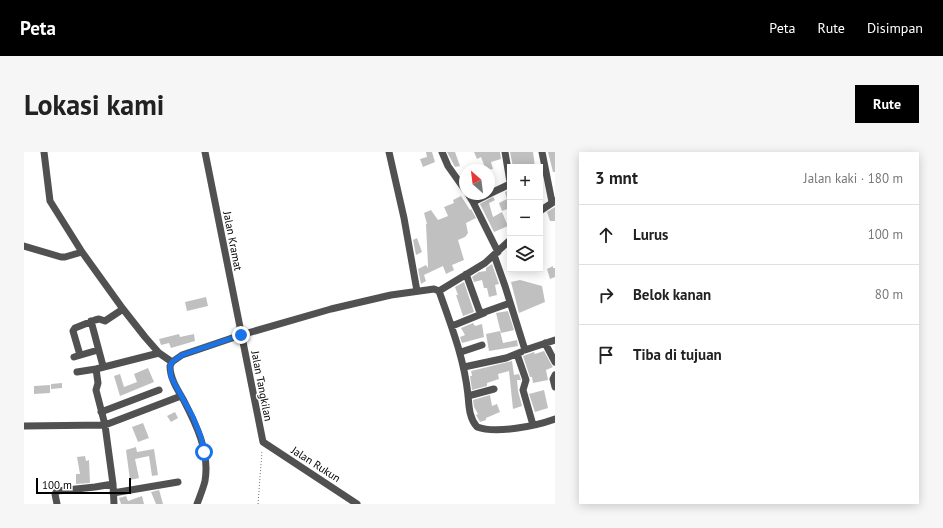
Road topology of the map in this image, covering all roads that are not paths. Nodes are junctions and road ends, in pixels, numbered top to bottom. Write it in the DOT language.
graph roads {
  1 [pos="44,152"];
  2 [pos="204,152"];
  3 [pos="389,152"];
  4 [pos="442,152"];
  5 [pos="505,152"];
  6 [pos="542,152"];
  7 [pos="507,164"];
  8 [pos="459,182"];
  9 [pos="507,185"];
  10 [pos="495,191"];
  11 [pos="478,200"];
  12 [pos="554,201"];
  13 [pos="474,202"];
  14 [pos="543,209"];
  15 [pos="507,243"];
  16 [pos="24,246"];
  17 [pos="82,252"];
  18 [pos="496,253"];
  19 [pos="466,274"];
  20 [pos="417,291"];
  21 [pos="439,291"];
  22 [pos="510,303"];
  23 [pos="123,309"];
  24 [pos="484,313"];
  25 [pos="91,322"];
  26 [pos="452,326"];
  27 [pos="241,335"];
  28 [pos="555,340"];
  29 [pos="545,344"];
  30 [pos="482,345"];
  31 [pos="98,350"];
  32 [pos="525,350"];
  33 [pos="460,352"];
  34 [pos="158,353"];
  35 [pos="517,354"];
  36 [pos="172,362"];
  37 [pos="555,362"];
  38 [pos="100,367"];
  39 [pos="464,368"];
  40 [pos="77,372"];
  41 [pos="555,375"];
  42 [pos="555,387"];
  43 [pos="494,389"];
  44 [pos="159,390"];
  45 [pos="181,396"];
  46 [pos="468,396"];
  47 [pos="101,412"];
  48 [pos="555,419"];
  49 [pos="105,425"];
  50 [pos="533,425"];
  51 [pos="24,428"];
  52 [pos="262,442"];
  53 [pos="178,482"];
  54 [pos="113,484"];
  55 [pos="114,493"];
  56 [pos="57,504"];
  57 [pos="114,504"];
  58 [pos="197,504"];
  59 [pos="357,504"];
  1 -- 17 [label="street"];
  2 -- 27 [label="street, Jalan Kramat"];
  3 -- 20 [label="street"];
  4 -- 8 [label="street"];
  5 -- 7 [label="street"];
  6 -- 12 [label="street"];
  9 -- 10 [label="street"];
  11 -- 13 [label="street"];
  12 -- 14 [label="street"];
  13 -- 18 [label="street"];
  15 -- 18 [label="street"];
  16 -- 17 [label="street"];
  17 -- 23 [label="street"];
  18 -- 19 [label="street"];
  18 -- 22 [label="street"];
  19 -- 21 [label="street"];
  19 -- 24 [label="street"];
  20 -- 21 [label="street"];
  20 -- 27 [label="street"];
  21 -- 26 [label="street"];
  22 -- 24 [label="street"];
  22 -- 32 [label="street"];
  23 -- 25 [label="street"];
  23 -- 34 [label="street"];
  24 -- 26 [label="street"];
  25 -- 31 [label="street"];
  25 -- 31 [label="street"];
  26 -- 33 [label="street"];
  27 -- 36 [label="street"];
  27 -- 52 [label="street, Jalan Tangkilan"];
  28 -- 29 [label="street"];
  29 -- 32 [label="street"];
  29 -- 37 [label="street"];
  30 -- 33 [label="street"];
  31 -- 38 [label="street"];
  32 -- 35 [label="street"];
  33 -- 39 [label="street"];
  34 -- 36 [label="street"];
  34 -- 38 [label="street"];
  35 -- 39 [label="street"];
  35 -- 50 [label="street"];
  36 -- 45 [label="street"];
  38 -- 40 [label="street"];
  38 -- 47 [label="street"];
  39 -- 46 [label="street"];
  41 -- 42 [label="street"];
  43 -- 46 [label="street"];
  44 -- 47 [label="street"];
  45 -- 49 [label="street"];
  45 -- 58 [label="street"];
  46 -- 50 [label="street"];
  47 -- 49 [label="street"];
  48 -- 50 [label="street"];
  49 -- 51 [label="street"];
  49 -- 54 [label="street"];
  52 -- 59 [label="street, Jalan Rukun"];
  53 -- 55 [label="street"];
  54 -- 55 [label="street"];
  54 -- 56 [label="street"];
  55 -- 57 [label="street"];
}
